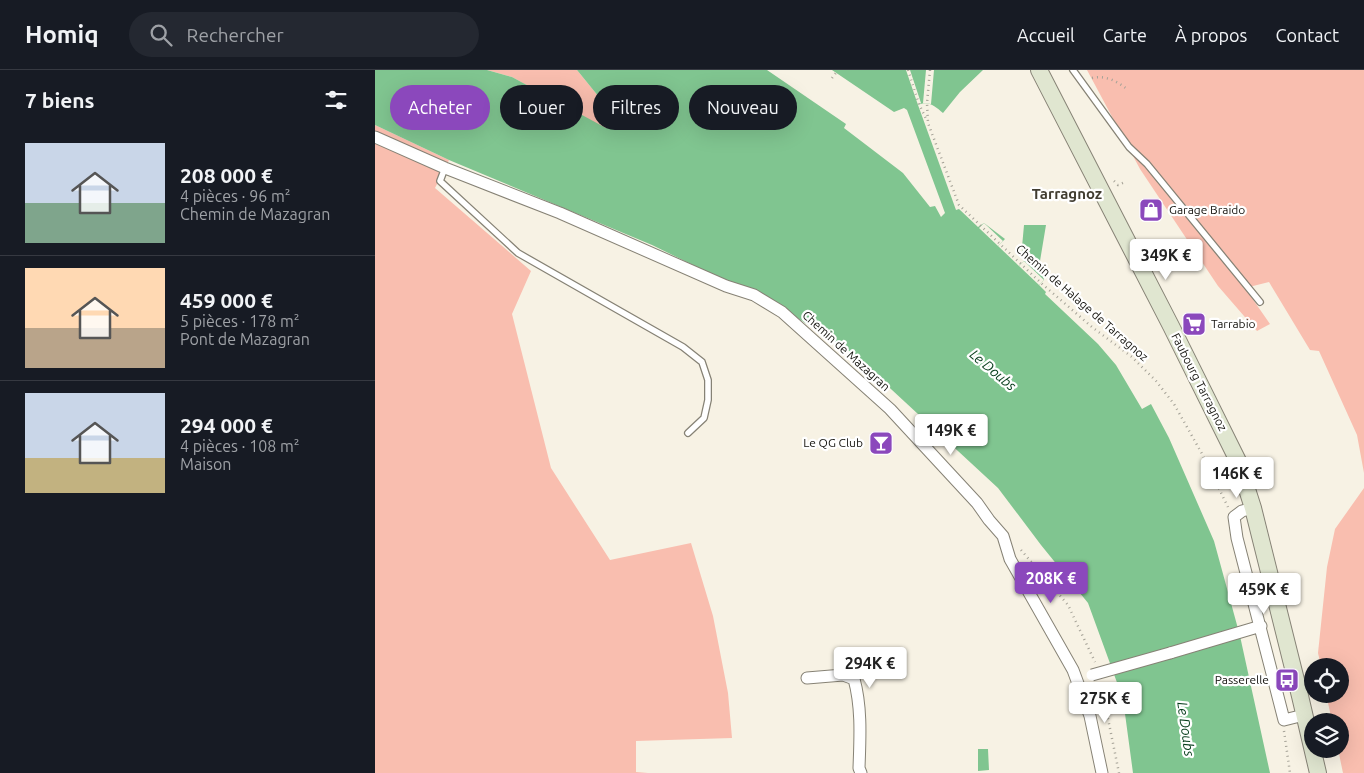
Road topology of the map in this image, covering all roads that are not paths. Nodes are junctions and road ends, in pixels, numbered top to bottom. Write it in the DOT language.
graph roads {
  1 [pos="1039,70"];
  2 [pos="1073,70"];
  3 [pos="375,137"];
  4 [pos="445,168"];
  5 [pos="1260,302"];
  6 [pos="688,432"];
  7 [pos="1253,508"];
  8 [pos="1255,628"];
  9 [pos="807,678"];
  10 [pos="1077,680"];
  11 [pos="1304,715"];
  12 [pos="1314,758"];
  13 [pos="861,773"];
  14 [pos="1102,773"];
  15 [pos="1317,773"];
  1 -- 7 [label="main road, Faubourg Tarragnoz"];
  2 -- 5 [label="lane"];
  3 -- 4 [label="street, Chemin de Mazagran"];
  4 -- 6 [label="lane"];
  4 -- 10 [label="street, Chemin de Mazagran"];
  7 -- 8 [label="street"];
  7 -- 11 [label="main road, Faubourg Tarragnoz"];
  8 -- 10 [label="street, bridge"];
  8 -- 11 [label="street"];
  9 -- 13 [label="street"];
  10 -- 14 [label="street, Chemin de Mazagran"];
  12 -- 15 [label="main road, Faubourg Tarragnoz"];
}
